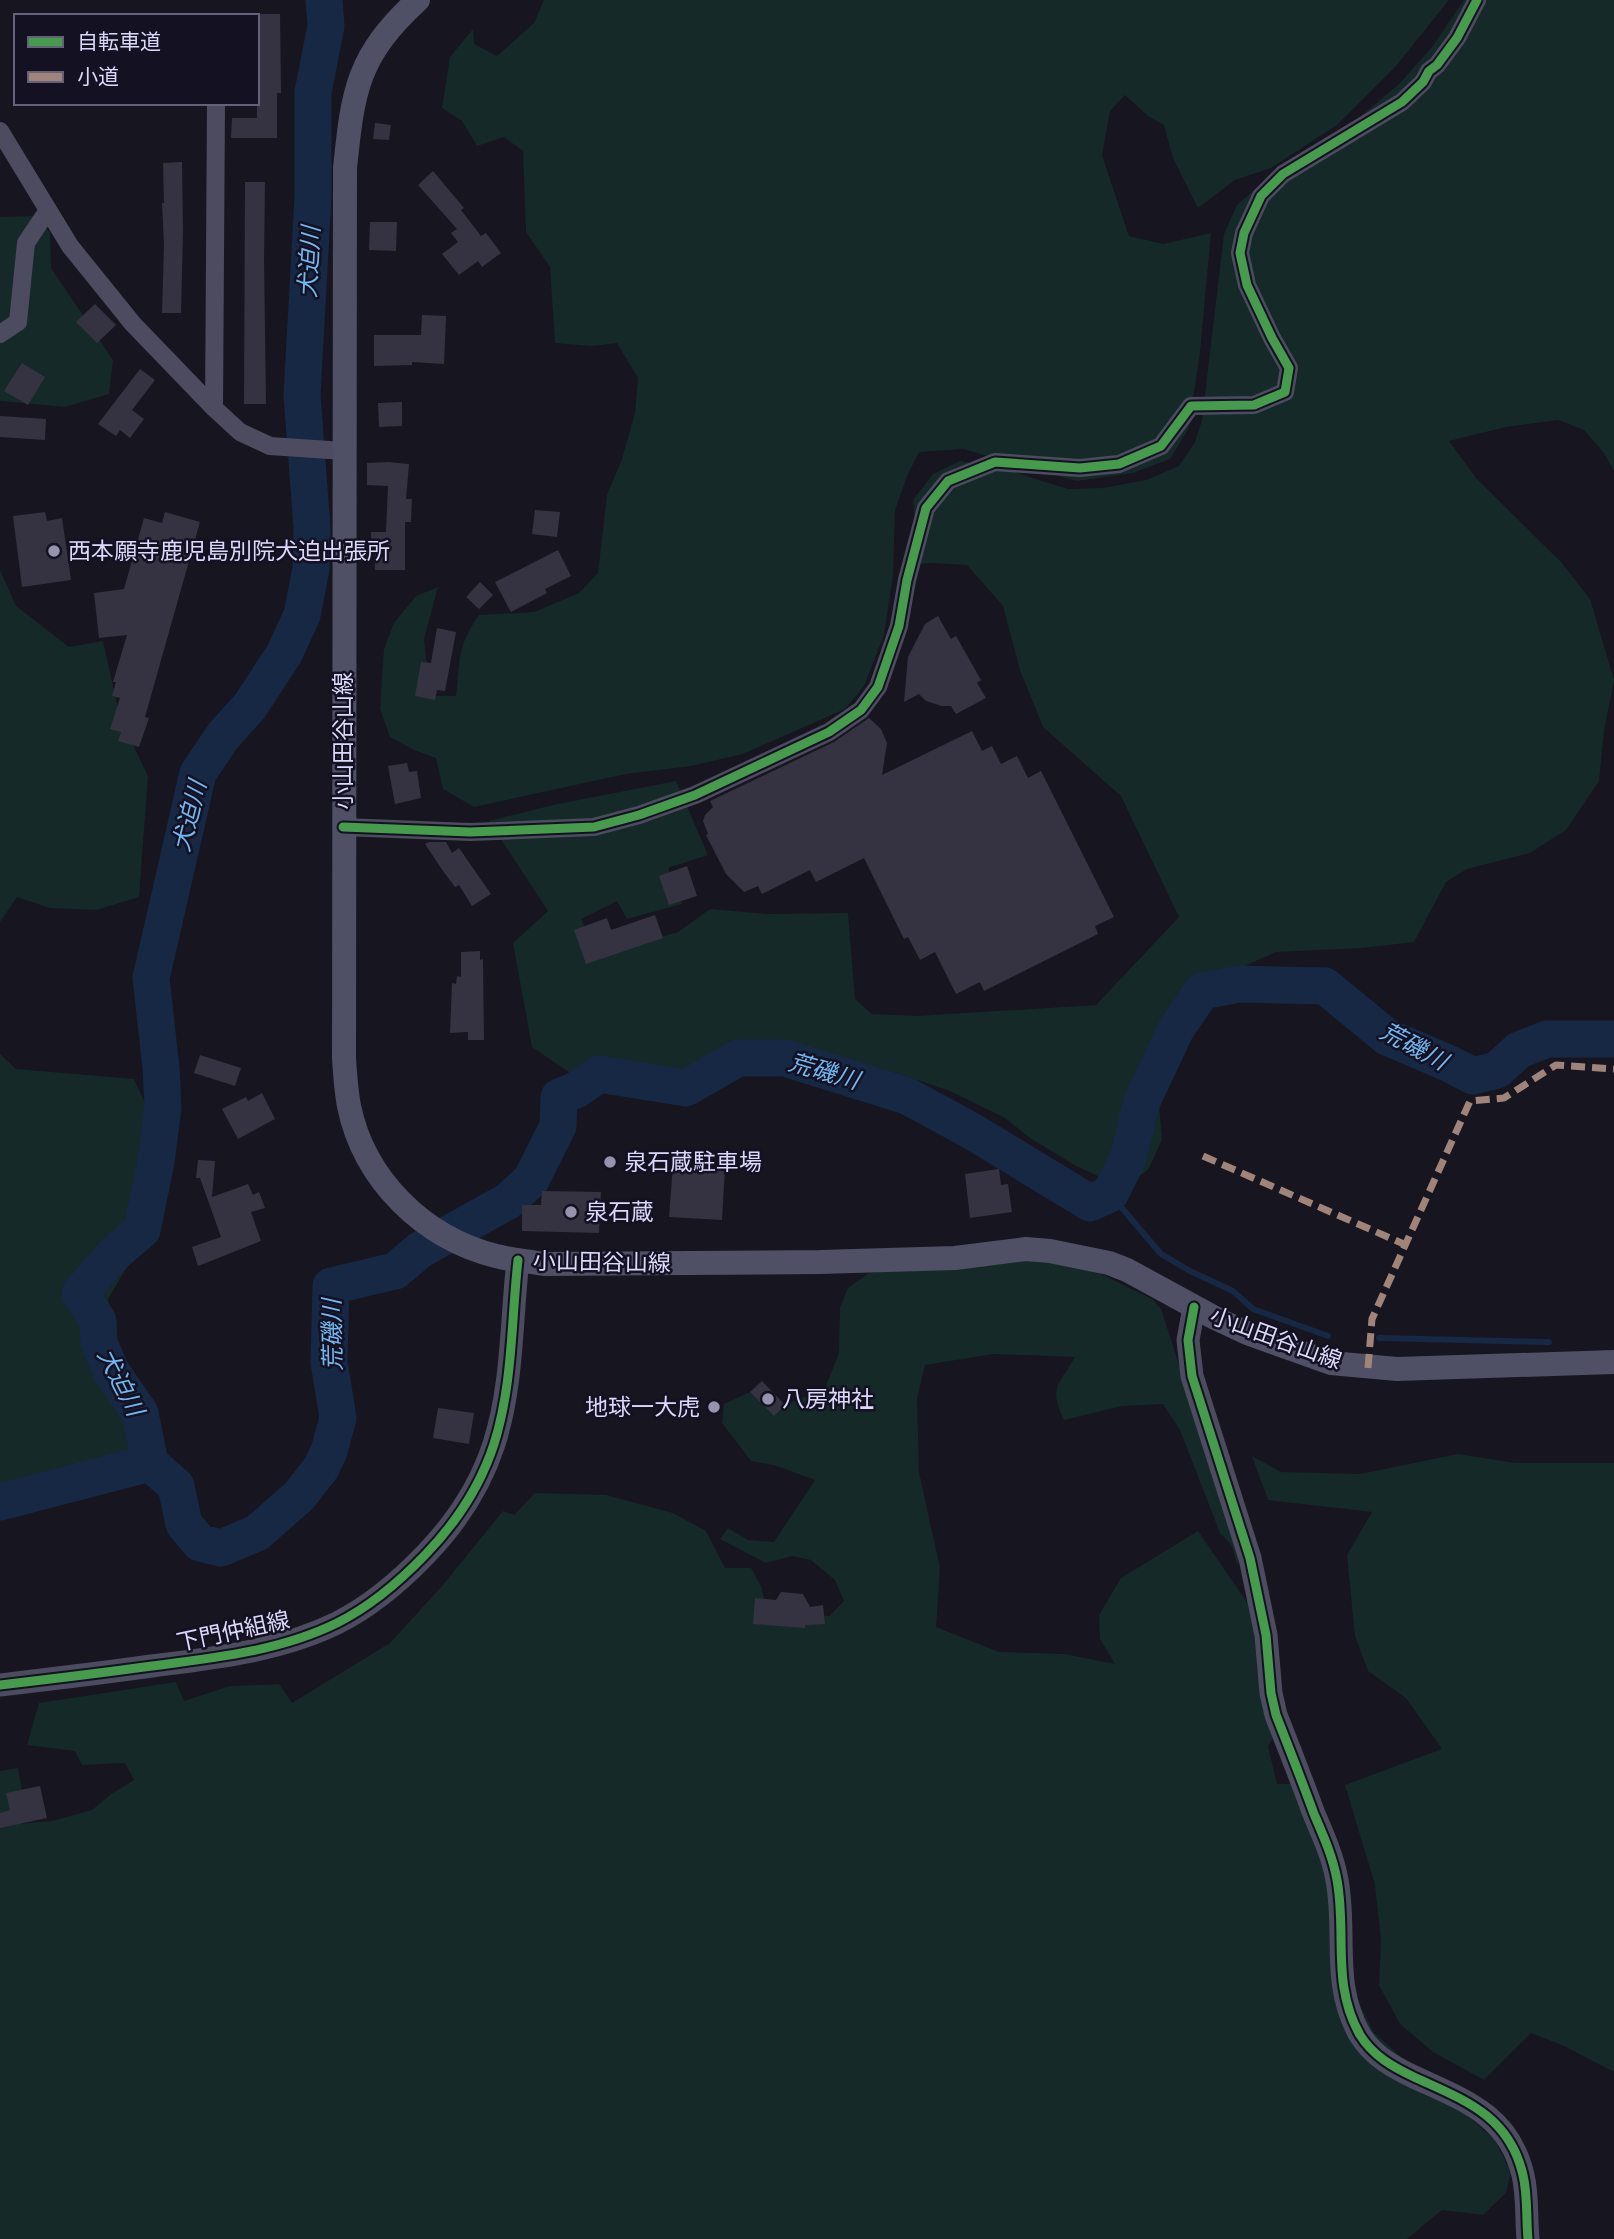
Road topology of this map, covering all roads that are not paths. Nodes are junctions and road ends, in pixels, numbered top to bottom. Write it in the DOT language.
graph roads {
  1 [pos="418,0"];
  2 [pos="1477,0"];
  3 [pos="216,105"];
  4 [pos="0,131"];
  5 [pos="48,210"];
  6 [pos="0,334"];
  7 [pos="214,408"];
  8 [pos="344,451"];
  9 [pos="343,827"];
  10 [pos="518,1260"];
  11 [pos="1195,1307"];
  12 [pos="1614,1362"];
  13 [pos="0,1685"];
  14 [pos="1528,2239"];
  1 -- 8 [label="main road, 小山田谷山線"];
  2 -- 9 [label="street"];
  3 -- 7 [label="street"];
  4 -- 5 [label="street"];
  5 -- 6 [label="street"];
  5 -- 7 [label="street"];
  7 -- 8 [label="street"];
  8 -- 9 [label="main road, 小山田谷山線"];
  9 -- 10 [label="main road, 小山田谷山線"];
  10 -- 11 [label="main road, 小山田谷山線"];
  10 -- 13 [label="street, 下門仲組線"];
  11 -- 12 [label="main road, 小山田谷山線"];
  11 -- 14 [label="street"];
}
